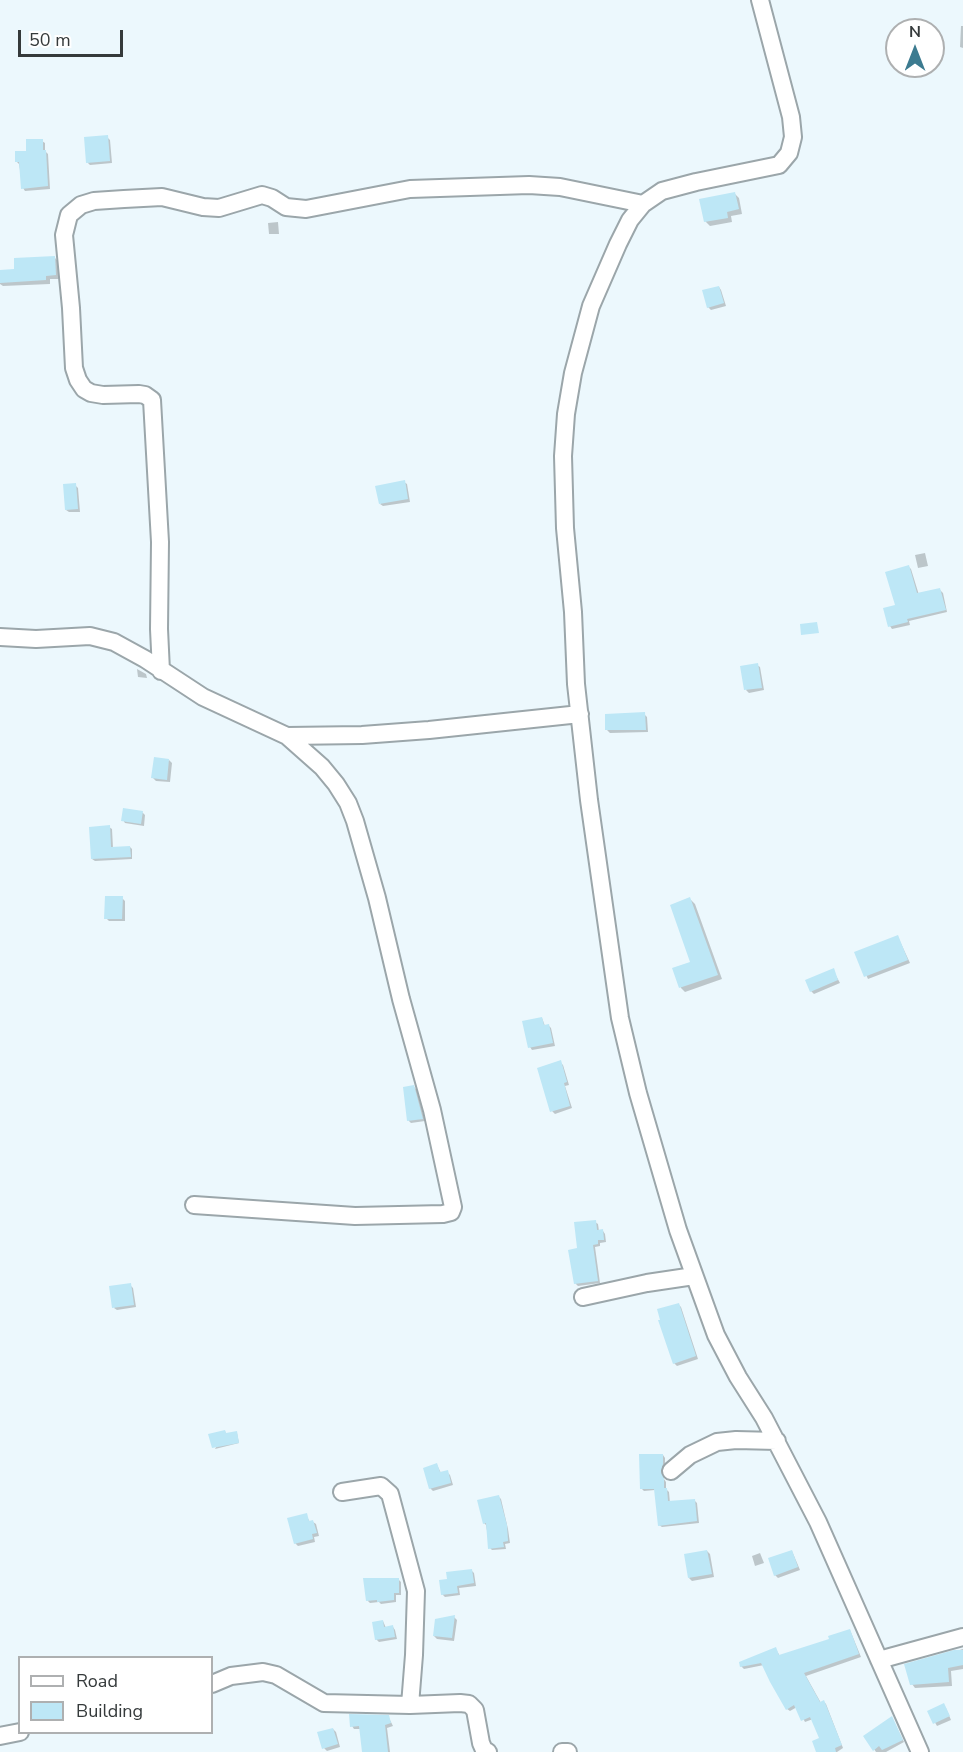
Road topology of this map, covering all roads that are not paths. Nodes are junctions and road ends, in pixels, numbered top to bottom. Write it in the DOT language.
graph roads {
  1 [pos="760,0"];
  2 [pos="643,204"];
  3 [pos="0,637"];
  4 [pos="161,671"];
  5 [pos="580,714"];
  6 [pos="287,736"];
  7 [pos="194,1205"];
  8 [pos="694,1276"];
  9 [pos="583,1297"];
  10 [pos="777,1442"];
  11 [pos="671,1471"];
  12 [pos="342,1492"];
  13 [pos="963,1637"];
  14 [pos="879,1660"];
  15 [pos="213,1684"];
  16 [pos="410,1705"];
  17 [pos="18,1732"];
  18 [pos="0,1736"];
  19 [pos="917,1751"];
  20 [pos="488,1752"];
  21 [pos="562,1752"];
  22 [pos="568,1752"];
  1 -- 2 [label="street"];
  2 -- 4 [label="street"];
  2 -- 5 [label="street"];
  3 -- 4 [label="street"];
  4 -- 6 [label="street"];
  5 -- 6 [label="street"];
  5 -- 8 [label="street"];
  6 -- 7 [label="street"];
  8 -- 9 [label="street"];
  8 -- 10 [label="street"];
  10 -- 11 [label="street"];
  10 -- 14 [label="street"];
  12 -- 16 [label="street"];
  13 -- 14 [label="street"];
  14 -- 19 [label="street"];
  15 -- 16 [label="street"];
  16 -- 20 [label="street"];
  17 -- 18 [label="street"];
  21 -- 22 [label="street"];
}
